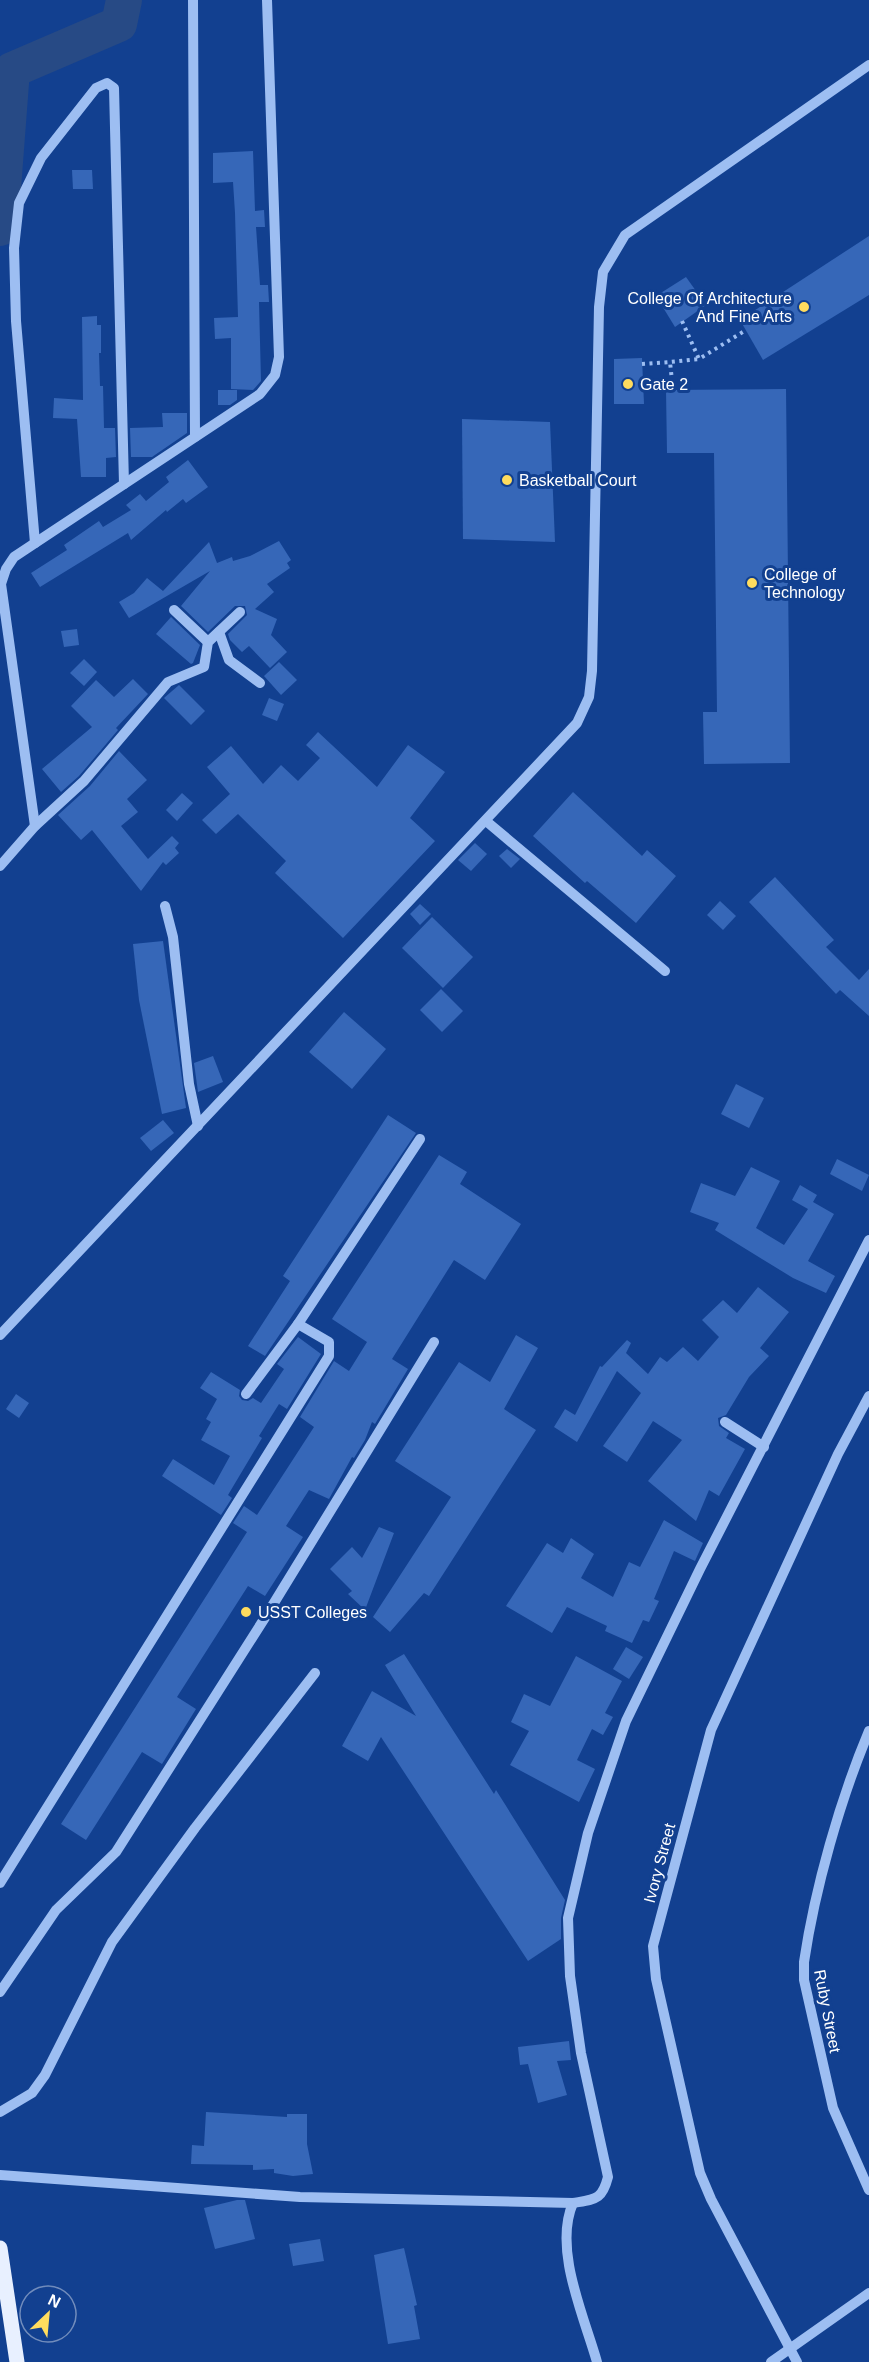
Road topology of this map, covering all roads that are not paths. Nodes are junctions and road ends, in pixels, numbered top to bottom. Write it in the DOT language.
graph roads {
  1 [pos="193,0"];
  2 [pos="267,0"];
  3 [pos="869,65"];
  4 [pos="195,437"];
  5 [pos="124,484"];
  6 [pos="35,543"];
  7 [pos="174,610"];
  8 [pos="240,612"];
  9 [pos="219,632"];
  10 [pos="208,642"];
  11 [pos="260,683"];
  12 [pos="486,821"];
  13 [pos="34,826"];
  14 [pos="0,866"];
  15 [pos="165,906"];
  16 [pos="665,971"];
  17 [pos="198,1126"];
  18 [pos="420,1139"];
  19 [pos="869,1240"];
  20 [pos="297,1324"];
  21 [pos="0,1335"];
  22 [pos="434,1342"];
  23 [pos="246,1394"];
  24 [pos="869,1396"];
  25 [pos="725,1422"];
  26 [pos="764,1447"];
  27 [pos="315,1673"];
  28 [pos="869,1731"];
  29 [pos="0,1883"];
  30 [pos="0,1992"];
  31 [pos="0,2112"];
  32 [pos="0,2175"];
  33 [pos="869,2190"];
  34 [pos="573,2203"];
  35 [pos="0,2248"];
  36 [pos="869,2294"];
  37 [pos="790,2348"];
  38 [pos="17,2362"];
  39 [pos="597,2362"];
  40 [pos="771,2362"];
  41 [pos="797,2362"];
  1 -- 4 [label="street"];
  2 -- 4 [label="street"];
  3 -- 12 [label="street"];
  4 -- 5 [label="street"];
  5 -- 6 [label="street"];
  5 -- 6 [label="street"];
  6 -- 13 [label="street"];
  7 -- 10 [label="street"];
  8 -- 9 [label="street"];
  9 -- 10 [label="street"];
  9 -- 11 [label="street"];
  10 -- 13 [label="street"];
  12 -- 16 [label="street"];
  12 -- 17 [label="street"];
  13 -- 14 [label="street"];
  15 -- 17 [label="street"];
  17 -- 21 [label="street"];
  18 -- 20 [label="street"];
  19 -- 26 [label="street"];
  20 -- 23 [label="street"];
  20 -- 29 [label="street"];
  22 -- 30 [label="street"];
  24 -- 37 [label="street, Ivory Street"];
  25 -- 26 [label="street"];
  26 -- 34 [label="street"];
  27 -- 31 [label="street"];
  28 -- 33 [label="street, Ruby Street"];
  32 -- 34 [label="street"];
  34 -- 39 [label="street"];
  35 -- 38 [label="main road"];
  36 -- 37 [label="street"];
  37 -- 40 [label="street"];
  37 -- 41 [label="street, Ivory Street"];
}
